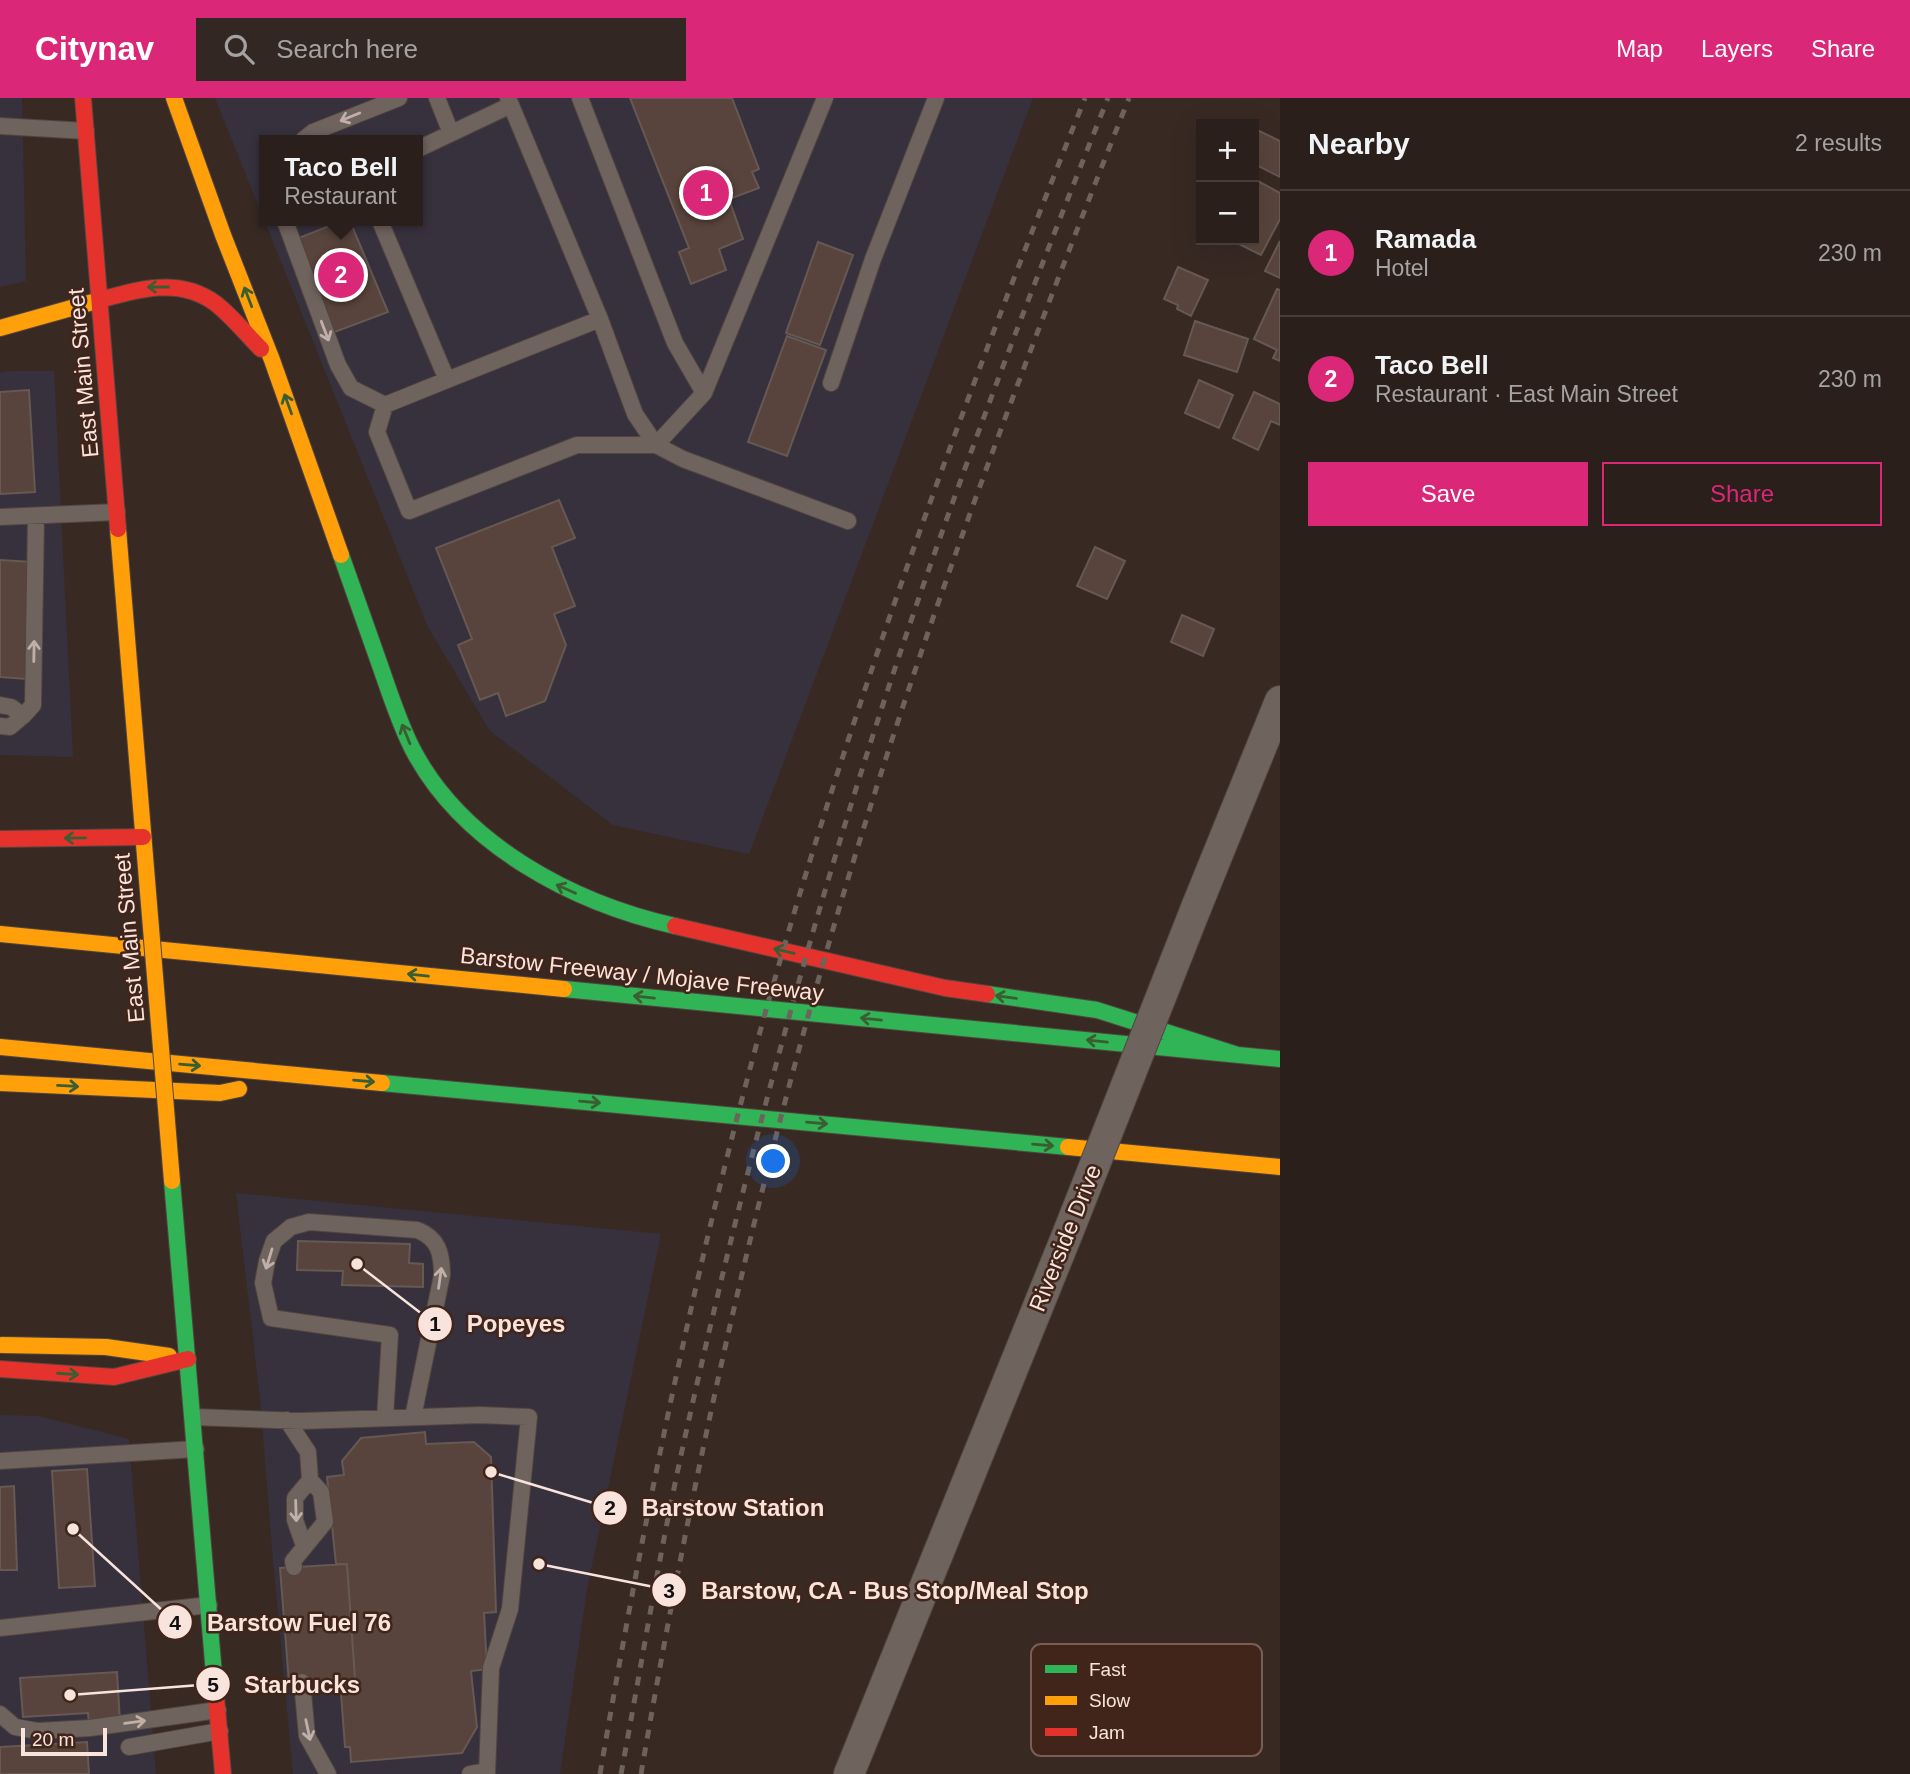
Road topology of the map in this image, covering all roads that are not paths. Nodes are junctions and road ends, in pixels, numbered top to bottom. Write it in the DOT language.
graph roads {
  1 [pos="83,98"];
  2 [pos="173,98"];
  3 [pos="399,98"];
  4 [pos="437,98"];
  5 [pos="580,98"];
  6 [pos="825,98"];
  7 [pos="936,98"];
  8 [pos="510,101"];
  9 [pos="0,125"];
  10 [pos="86,131"];
  11 [pos="451,133"];
  12 [pos="309,135"];
  13 [pos="423,147"];
  14 [pos="287,226"];
  15 [pos="382,226"];
  16 [pos="100,300"];
  17 [pos="600,319"];
  18 [pos="0,328"];
  19 [pos="272,360"];
  20 [pos="447,380"];
  21 [pos="831,383"];
  22 [pos="704,393"];
  23 [pos="385,405"];
  24 [pos="656,444"];
  25 [pos="117,512"];
  26 [pos="36,516"];
  27 [pos="0,517"];
  28 [pos="848,521"];
  29 [pos="1280,701"];
  30 [pos="0,705"];
  31 [pos="23,716"];
  32 [pos="0,726"];
  33 [pos="143,837"];
  34 [pos="0,839"];
  35 [pos="0,933"];
  36 [pos="0,1047"];
  37 [pos="1238,1055"];
  38 [pos="1280,1059"];
  39 [pos="296,1075"];
  40 [pos="0,1083"];
  41 [pos="1280,1167"];
  42 [pos="0,1345"];
  43 [pos="188,1359"];
  44 [pos="0,1369"];
  45 [pos="194,1417"];
  46 [pos="413,1417"];
  47 [pos="385,1418"];
  48 [pos="287,1420"];
  49 [pos="196,1449"];
  50 [pos="0,1461"];
  51 [pos="310,1480"];
  52 [pos="304,1546"];
  53 [pos="294,1567"];
  54 [pos="209,1605"];
  55 [pos="0,1628"];
  56 [pos="302,1682"];
  57 [pos="218,1710"];
  58 [pos="0,1714"];
  59 [pos="220,1731"];
  60 [pos="129,1747"];
  61 [pos="487,1773"];
  62 [pos="223,1774"];
  63 [pos="327,1774"];
  64 [pos="470,1774"];
  65 [pos="849,1774"];
  1 -- 10 [label="main road, East Main Street"];
  19 -- 2 [label="main road, one-way"];
  3 -- 12 [label="lane, one-way"];
  4 -- 11 [label="lane"];
  5 -- 22 [label="lane"];
  6 -- 22 [label="lane"];
  7 -- 21 [label="lane"];
  8 -- 11 [label="lane"];
  8 -- 17 [label="lane"];
  9 -- 10 [label="lane"];
  10 -- 16 [label="main road, East Main Street"];
  11 -- 13 [label="lane"];
  14 -- 23 [label="lane, one-way"];
  15 -- 20 [label="lane"];
  16 -- 18 [label="main road"];
  19 -- 16 [label="main road, one-way"];
  16 -- 25 [label="main road, East Main Street"];
  17 -- 20 [label="lane"];
  17 -- 24 [label="lane"];
  37 -- 19 [label="main road, one-way"];
  20 -- 23 [label="lane"];
  22 -- 24 [label="lane"];
  23 -- 24 [label="lane"];
  24 -- 28 [label="lane"];
  25 -- 26 [label="lane"];
  25 -- 33 [label="main road, East Main Street"];
  26 -- 27 [label="lane"];
  31 -- 26 [label="lane, one-way"];
  29 -- 65 [label="street, Riverside Drive, bridge"];
  30 -- 31 [label="lane"];
  31 -- 32 [label="lane"];
  33 -- 34 [label="main road, one-way"];
  33 -- 43 [label="main road, East Main Street, bridge"];
  37 -- 35 [label="main road, Barstow Freeway / Mojave Freeway, one-way"];
  36 -- 39 [label="main road, one-way"];
  37 -- 38 [label="main road, Barstow Freeway / Mojave Freeway"];
  40 -- 39 [label="main road, one-way"];
  39 -- 41 [label="main road, one-way"];
  42 -- 43 [label="main road"];
  44 -- 43 [label="main road, one-way"];
  43 -- 45 [label="main road, East Main Street"];
  45 -- 48 [label="lane"];
  45 -- 49 [label="main road, East Main Street"];
  46 -- 47 [label="lane"];
  46 -- 47 [label="lane, one-way"];
  46 -- 61 [label="lane"];
  47 -- 48 [label="lane"];
  48 -- 51 [label="lane"];
  49 -- 50 [label="lane"];
  49 -- 54 [label="main road, East Main Street"];
  51 -- 52 [label="lane, one-way"];
  51 -- 52 [label="lane"];
  52 -- 53 [label="lane"];
  54 -- 55 [label="lane"];
  54 -- 57 [label="main road, East Main Street"];
  56 -- 63 [label="lane, one-way"];
  58 -- 57 [label="lane, one-way"];
  57 -- 59 [label="main road, East Main Street"];
  59 -- 60 [label="lane"];
  59 -- 62 [label="main road, East Main Street"];
  61 -- 64 [label="lane"];
}
